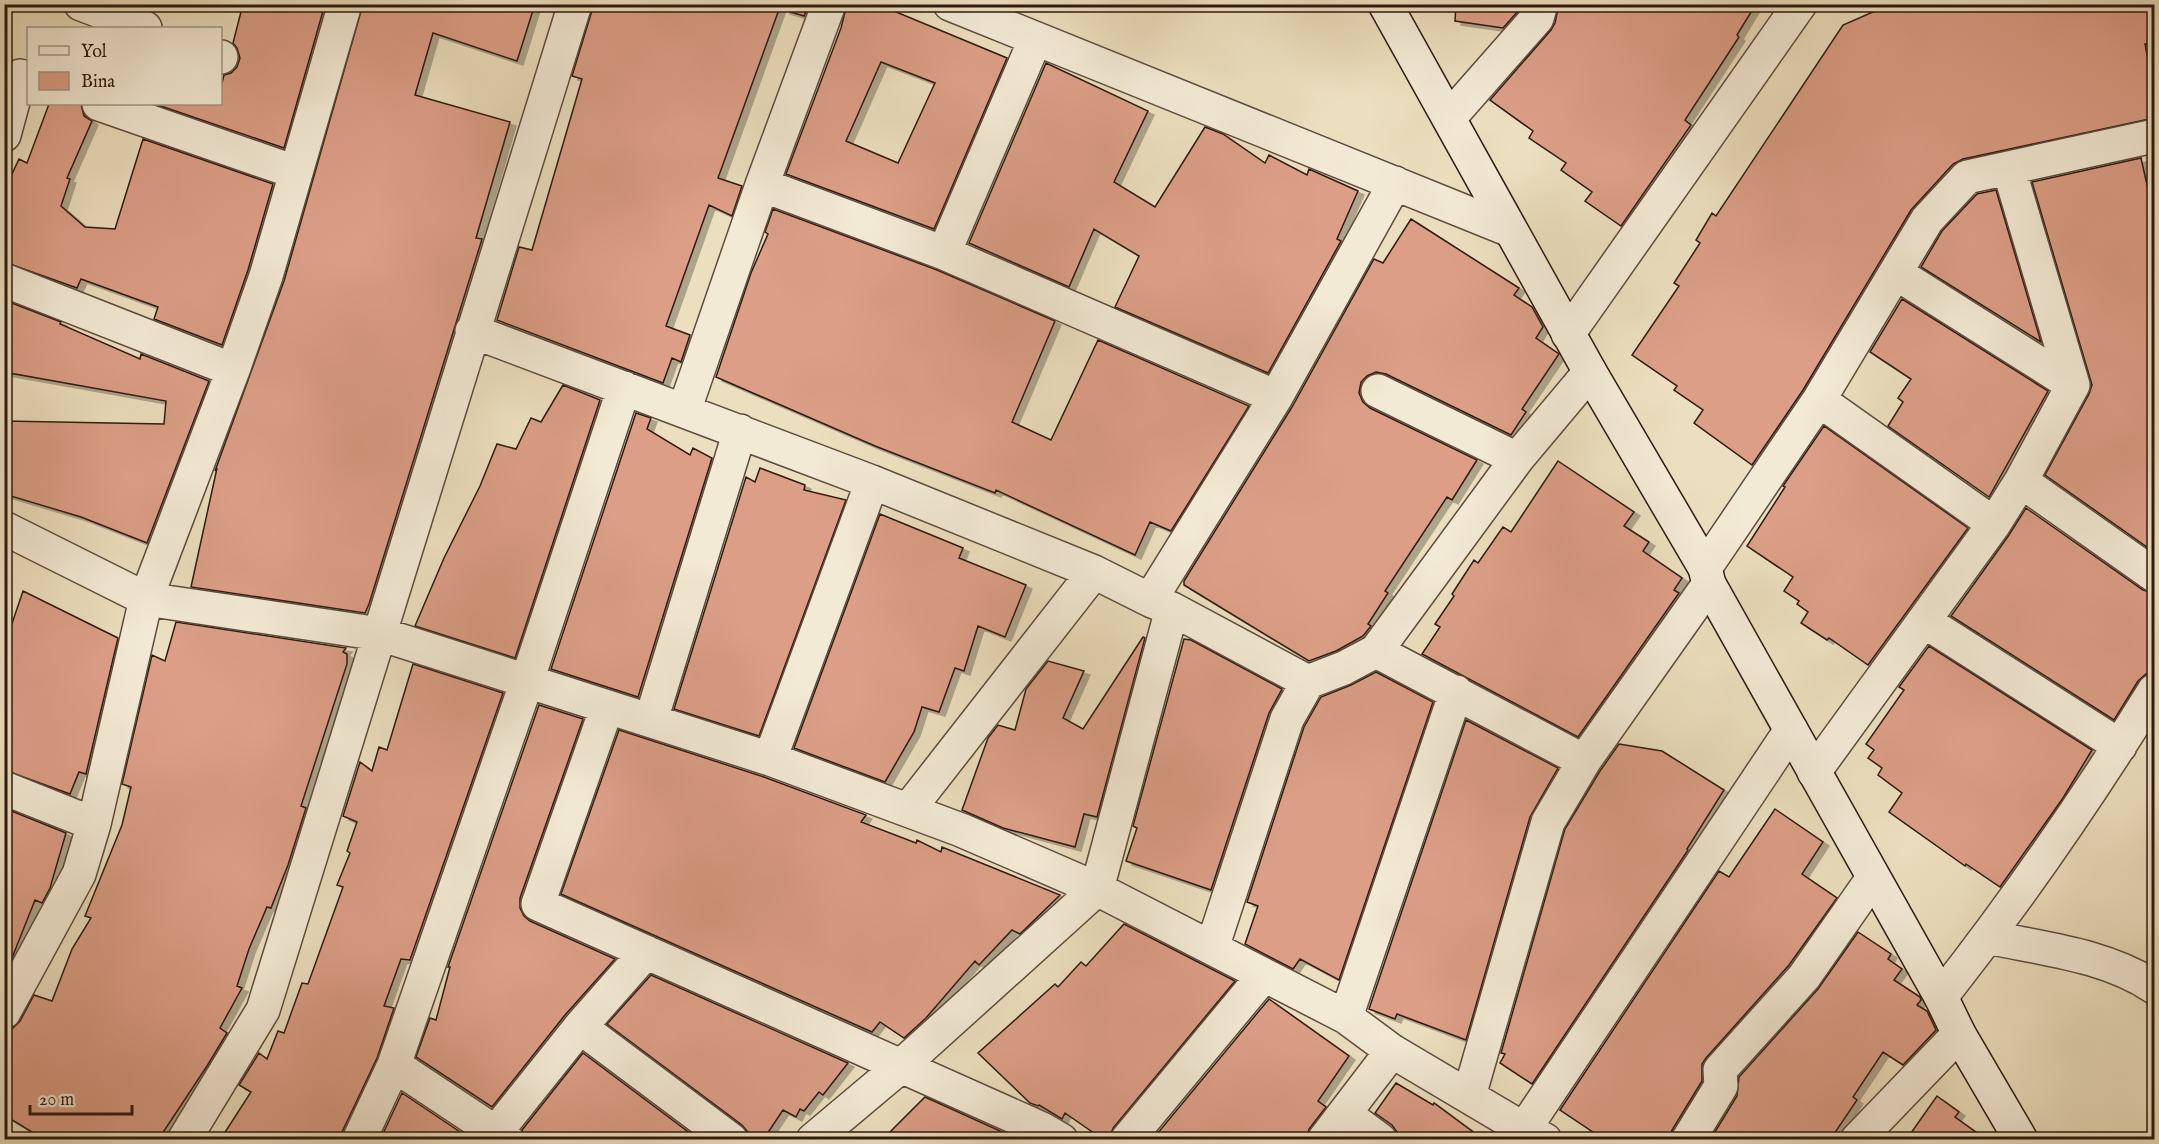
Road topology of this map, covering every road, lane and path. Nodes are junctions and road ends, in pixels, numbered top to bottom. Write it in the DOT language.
graph roads {
  1 [pos="81,4"];
  2 [pos="345,4"];
  3 [pos="575,4"];
  4 [pos="830,4"];
  5 [pos="950,4"];
  6 [pos="1384,4"];
  7 [pos="1541,4"];
  8 [pos="1800,4"];
  9 [pos="142,27"];
  10 [pos="1035,40"];
  11 [pos="18,75"];
  12 [pos="102,105"];
  13 [pos="1449,118"];
  14 [pos="4,135"];
  15 [pos="2154,136"];
  16 [pos="2009,169"];
  17 [pos="295,172"];
  18 [pos="1395,183"];
  19 [pos="762,185"];
  20 [pos="1510,230"];
  21 [pos="944,253"];
  22 [pos="1896,273"];
  23 [pos="4,280"];
  24 [pos="472,331"];
  25 [pos="1568,334"];
  26 [pos="233,370"];
  27 [pos="1590,372"];
  28 [pos="2073,385"];
  29 [pos="624,388"];
  30 [pos="1378,391"];
  31 [pos="1276,397"];
  32 [pos="1819,400"];
  33 [pos="684,411"];
  34 [pos="740,430"];
  35 [pos="1517,459"];
  36 [pos="2021,481"];
  37 [pos="872,482"];
  38 [pos="1994,524"];
  39 [pos="4,528"];
  40 [pos="1094,573"];
  41 [pos="2154,574"];
  42 [pos="1707,576"];
  43 [pos="146,599"];
  44 [pos="1161,604"];
  45 [pos="1924,621"];
  46 [pos="380,634"];
  47 [pos="1376,651"];
  48 [pos="527,681"];
  49 [pos="1308,682"];
  50 [pos="1456,692"];
  51 [pos="2154,692"];
  52 [pos="608,707"];
  53 [pos="651,720"];
  54 [pos="1791,730"];
  55 [pos="2120,747"];
  56 [pos="770,759"];
  57 [pos="1584,761"];
  58 [pos="1814,772"];
  59 [pos="4,788"];
  60 [pos="908,810"];
  61 [pos="93,824"];
  62 [pos="1873,878"];
  63 [pos="1097,889"];
  64 [pos="1988,937"];
  65 [pos="1212,948"];
  66 [pos="646,952"];
  67 [pos="1264,975"];
  68 [pos="2154,987"];
  69 [pos="1941,997"];
  70 [pos="4,1012"];
  71 [pos="1346,1017"];
  72 [pos="580,1027"];
  73 [pos="1959,1034"];
  74 [pos="1392,1051"];
  75 [pos="394,1065"];
  76 [pos="901,1066"];
  77 [pos="1469,1096"];
  78 [pos="1344,1114"];
  79 [pos="1519,1132"];
  80 [pos="502,1136"];
  81 [pos="1041,1136"];
  82 [pos="184,1140"];
  83 [pos="359,1140"];
  84 [pos="731,1140"];
  85 [pos="813,1140"];
  86 [pos="1127,1140"];
  87 [pos="1324,1140"];
  88 [pos="1380,1140"];
  89 [pos="1688,1140"];
  90 [pos="1857,1140"];
  91 [pos="2020,1140"];
  1 -- 9 [label="street"];
  2 -- 17 [label="street"];
  3 -- 24 [label="street"];
  4 -- 19 [label="street"];
  5 -- 10 [label="street"];
  6 -- 13 [label="street"];
  7 -- 13 [label="street"];
  8 -- 25 [label="street"];
  10 -- 18 [label="street"];
  10 -- 21 [label="street"];
  11 -- 14 [label="street"];
  12 -- 17 [label="street"];
  13 -- 20 [label="street"];
  15 -- 16 [label="street"];
  16 -- 22 [label="street"];
  16 -- 28 [label="street"];
  17 -- 26 [label="street"];
  18 -- 20 [label="street"];
  18 -- 31 [label="street"];
  19 -- 21 [label="street"];
  19 -- 33 [label="street"];
  20 -- 25 [label="street"];
  21 -- 31 [label="street"];
  22 -- 28 [label="street"];
  22 -- 32 [label="street"];
  23 -- 26 [label="street"];
  24 -- 29 [label="street"];
  24 -- 46 [label="street"];
  25 -- 27 [label="street"];
  26 -- 43 [label="street"];
  27 -- 35 [label="street"];
  27 -- 42 [label="street"];
  28 -- 36 [label="street"];
  29 -- 33 [label="street"];
  29 -- 48 [label="street"];
  30 -- 35 [label="street"];
  31 -- 44 [label="street"];
  32 -- 38 [label="street"];
  32 -- 42 [label="street"];
  33 -- 34 [label="street"];
  34 -- 37 [label="street"];
  34 -- 53 [label="street"];
  35 -- 47 [label="street"];
  36 -- 38 [label="street"];
  36 -- 41 [label="street"];
  37 -- 40 [label="street"];
  37 -- 56 [label="street"];
  38 -- 45 [label="street"];
  39 -- 43 [label="street"];
  40 -- 44 [label="street"];
  40 -- 60 [label="street"];
  42 -- 54 [label="street"];
  42 -- 57 [label="street"];
  43 -- 46 [label="street"];
  43 -- 61 [label="street"];
  44 -- 49 [label="street"];
  44 -- 63 [label="street"];
  45 -- 55 [label="street"];
  45 -- 58 [label="street"];
  46 -- 48 [label="street"];
  46 -- 82 [label="street"];
  47 -- 49 [label="street"];
  47 -- 50 [label="street"];
  48 -- 52 [label="street"];
  48 -- 75 [label="street"];
  49 -- 65 [label="street"];
  50 -- 57 [label="street"];
  50 -- 71 [label="street"];
  51 -- 55 [label="street"];
  52 -- 53 [label="street"];
  52 -- 66 [label="street"];
  53 -- 56 [label="street"];
  54 -- 58 [label="street"];
  54 -- 79 [label="street"];
  55 -- 64 [label="street"];
  56 -- 60 [label="street"];
  57 -- 77 [label="street"];
  58 -- 62 [label="street"];
  59 -- 61 [label="street"];
  60 -- 63 [label="street"];
  61 -- 70 [label="street"];
  62 -- 69 [label="street"];
  62 -- 89 [label="street"];
  63 -- 65 [label="street"];
  63 -- 76 [label="street"];
  64 -- 68 [label="street"];
  64 -- 69 [label="street"];
  65 -- 67 [label="street"];
  66 -- 72 [label="street"];
  66 -- 76 [label="street"];
  67 -- 71 [label="street"];
  67 -- 86 [label="street"];
  69 -- 73 [label="street"];
  71 -- 74 [label="street"];
  72 -- 80 [label="street"];
  72 -- 84 [label="street"];
  73 -- 90 [label="street"];
  73 -- 91 [label="street"];
  74 -- 77 [label="street"];
  74 -- 78 [label="street"];
  75 -- 80 [label="street"];
  75 -- 83 [label="street"];
  76 -- 81 [label="street"];
  76 -- 85 [label="street"];
  77 -- 79 [label="street"];
  78 -- 87 [label="street"];
  78 -- 88 [label="street"];
}
